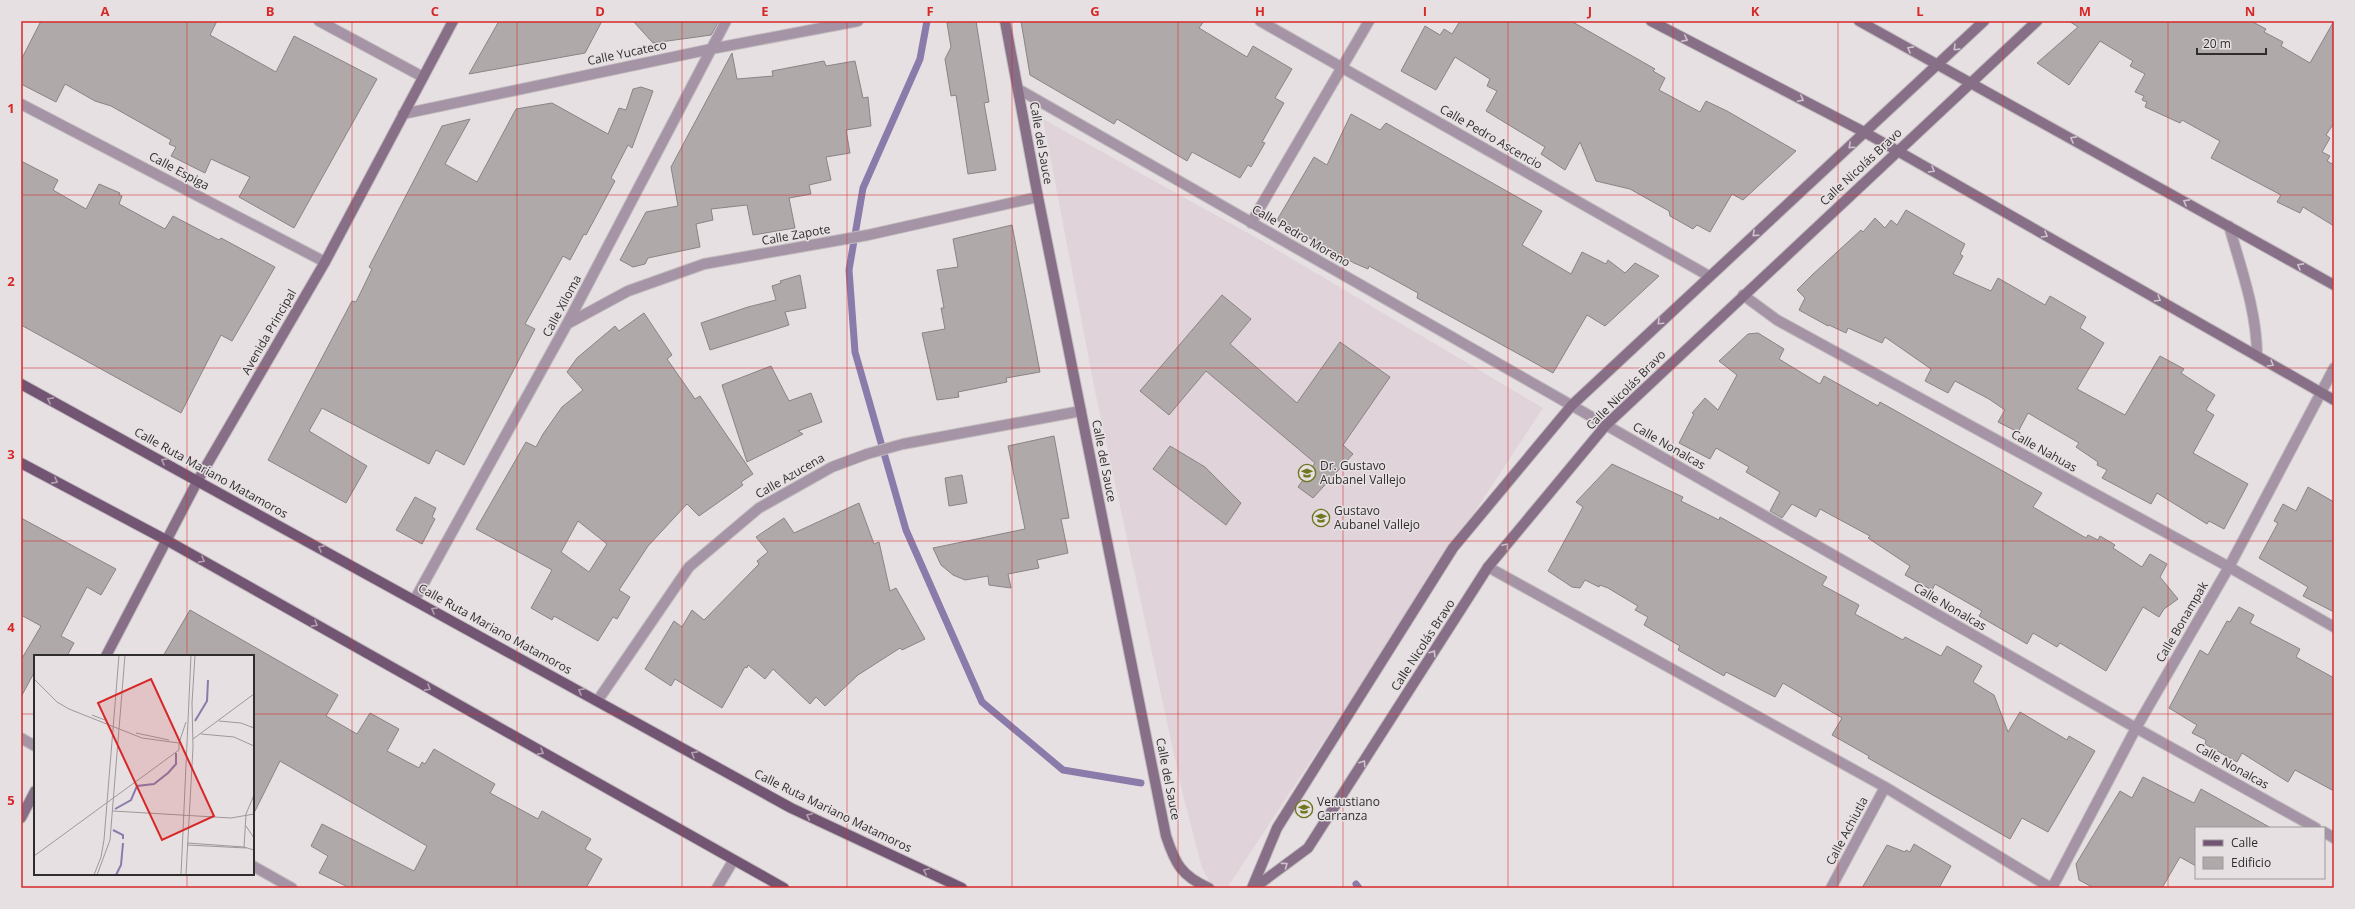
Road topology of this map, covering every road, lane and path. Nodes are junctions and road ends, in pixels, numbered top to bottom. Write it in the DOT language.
graph roads {
  1 [pos="319,21"];
  2 [pos="453,21"];
  3 [pos="726,21"];
  4 [pos="858,21"];
  5 [pos="1005,21"];
  6 [pos="1260,21"];
  7 [pos="1369,21"];
  8 [pos="1651,21"];
  9 [pos="1859,21"];
  10 [pos="1984,21"];
  11 [pos="2037,21"];
  12 [pos="711,49"];
  13 [pos="1938,65"];
  14 [pos="1342,68"];
  15 [pos="423,77"];
  16 [pos="1970,83"];
  17 [pos="1018,89"];
  18 [pos="21,104"];
  19 [pos="403,114"];
  20 [pos="1866,133"];
  21 [pos="1898,151"];
  22 [pos="1038,197"];
  23 [pos="1251,223"];
  24 [pos="2229,226"];
  25 [pos="325,262"];
  26 [pos="1709,276"];
  27 [pos="2334,284"];
  28 [pos="1743,295"];
  29 [pos="567,324"];
  30 [pos="2257,356"];
  31 [pos="2334,368"];
  32 [pos="21,384"];
  33 [pos="2321,392"];
  34 [pos="2334,400"];
  35 [pos="1572,405"];
  36 [pos="1081,411"];
  37 [pos="1606,425"];
  38 [pos="21,463"];
  39 [pos="198,480"];
  40 [pos="168,541"];
  41 [pos="1488,567"];
  42 [pos="2229,567"];
  43 [pos="415,600"];
  44 [pos="2334,627"];
  45 [pos="107,655"];
  46 [pos="598,700"];
  47 [pos="2136,728"];
  48 [pos="21,738"];
  49 [pos="34,745"];
  50 [pos="1885,787"];
  51 [pos="34,793"];
  52 [pos="21,818"];
  53 [pos="2314,827"];
  54 [pos="2325,833"];
  55 [pos="2334,838"];
  56 [pos="733,861"];
  57 [pos="254,867"];
  58 [pos="292,888"];
  59 [pos="717,888"];
  60 [pos="784,888"];
  61 [pos="962,888"];
  62 [pos="1209,888"];
  63 [pos="1253,888"];
  64 [pos="1831,888"];
  65 [pos="2051,888"];
  1 -- 15 [label="street"];
  2 -- 15 [label="main road, Avenida Principal"];
  3 -- 12 [label="street, Calle Xiloma"];
  4 -- 12 [label="street, Calle Yucateco"];
  5 -- 17 [label="main road, Calle del Sauce"];
  6 -- 14 [label="street, Calle Pedro Ascencio"];
  7 -- 14 [label="street"];
  8 -- 20 [label="main road, one-way"];
  13 -- 9 [label="main road, one-way"];
  10 -- 13 [label="main road, Calle Nicolás Bravo, one-way"];
  11 -- 16 [label="main road, Calle Nicolás Bravo"];
  12 -- 19 [label="street, Calle Yucateco"];
  12 -- 29 [label="street, Calle Xiloma"];
  13 -- 16 [label="main road"];
  13 -- 20 [label="main road, Calle Nicolás Bravo"];
  14 -- 23 [label="street"];
  14 -- 26 [label="street, Calle Pedro Ascencio"];
  15 -- 19 [label="main road, Avenida Principal"];
  16 -- 21 [label="main road, Calle Nicolás Bravo"];
  24 -- 16 [label="main road, one-way"];
  17 -- 22 [label="main road, Calle del Sauce"];
  17 -- 23 [label="street, Calle Pedro Moreno"];
  18 -- 25 [label="street, Calle Espiga"];
  19 -- 25 [label="main road, Avenida Principal"];
  20 -- 21 [label="main road"];
  20 -- 26 [label="main road, Calle Nicolás Bravo, one-way"];
  21 -- 28 [label="main road, Calle Nicolás Bravo"];
  21 -- 30 [label="main road, one-way"];
  22 -- 29 [label="street, Calle Zapote"];
  22 -- 36 [label="main road, Calle del Sauce"];
  23 -- 35 [label="street, Calle Pedro Moreno"];
  27 -- 24 [label="main road, one-way"];
  24 -- 30 [label="street"];
  25 -- 39 [label="main road, Avenida Principal"];
  26 -- 35 [label="main road, Calle Nicolás Bravo, one-way"];
  28 -- 37 [label="main road, Calle Nicolás Bravo"];
  28 -- 42 [label="street, Calle Nahuas"];
  29 -- 43 [label="street, Calle Xiloma"];
  30 -- 33 [label="main road, one-way"];
  31 -- 33 [label="street, Calle Bonampak"];
  39 -- 32 [label="main road, Calle Ruta Mariano Matamoros, one-way"];
  33 -- 34 [label="main road"];
  33 -- 42 [label="street, Calle Bonampak"];
  35 -- 37 [label="street, Calle Nonalcas"];
  35 -- 63 [label="main road, Calle Nicolás Bravo"];
  36 -- 46 [label="street, Calle Azucena"];
  36 -- 62 [label="main road, Calle del Sauce"];
  41 -- 37 [label="main road, Calle Nicolás Bravo, one-way"];
  37 -- 47 [label="street, Calle Nonalcas"];
  38 -- 40 [label="main road, one-way"];
  39 -- 40 [label="main road, Avenida Principal"];
  43 -- 39 [label="main road, Calle Ruta Mariano Matamoros, one-way"];
  40 -- 45 [label="main road, Avenida Principal"];
  40 -- 56 [label="main road, one-way"];
  41 -- 50 [label="street"];
  63 -- 41 [label="main road, Calle Nicolás Bravo, one-way"];
  42 -- 44 [label="street, Calle Nahuas"];
  42 -- 47 [label="street, Calle Bonampak"];
  46 -- 43 [label="main road, Calle Ruta Mariano Matamoros, one-way"];
  61 -- 46 [label="main road, Calle Ruta Mariano Matamoros, one-way"];
  47 -- 53 [label="street, Calle Nonalcas"];
  47 -- 65 [label="street, Calle Bonampak"];
  48 -- 49 [label="street"];
  50 -- 64 [label="street, Calle Achiutla"];
  50 -- 65 [label="street"];
  51 -- 52 [label="main road"];
  54 -- 55 [label="street"];
  56 -- 59 [label="street"];
  56 -- 60 [label="main road"];
  57 -- 58 [label="street"];
}
